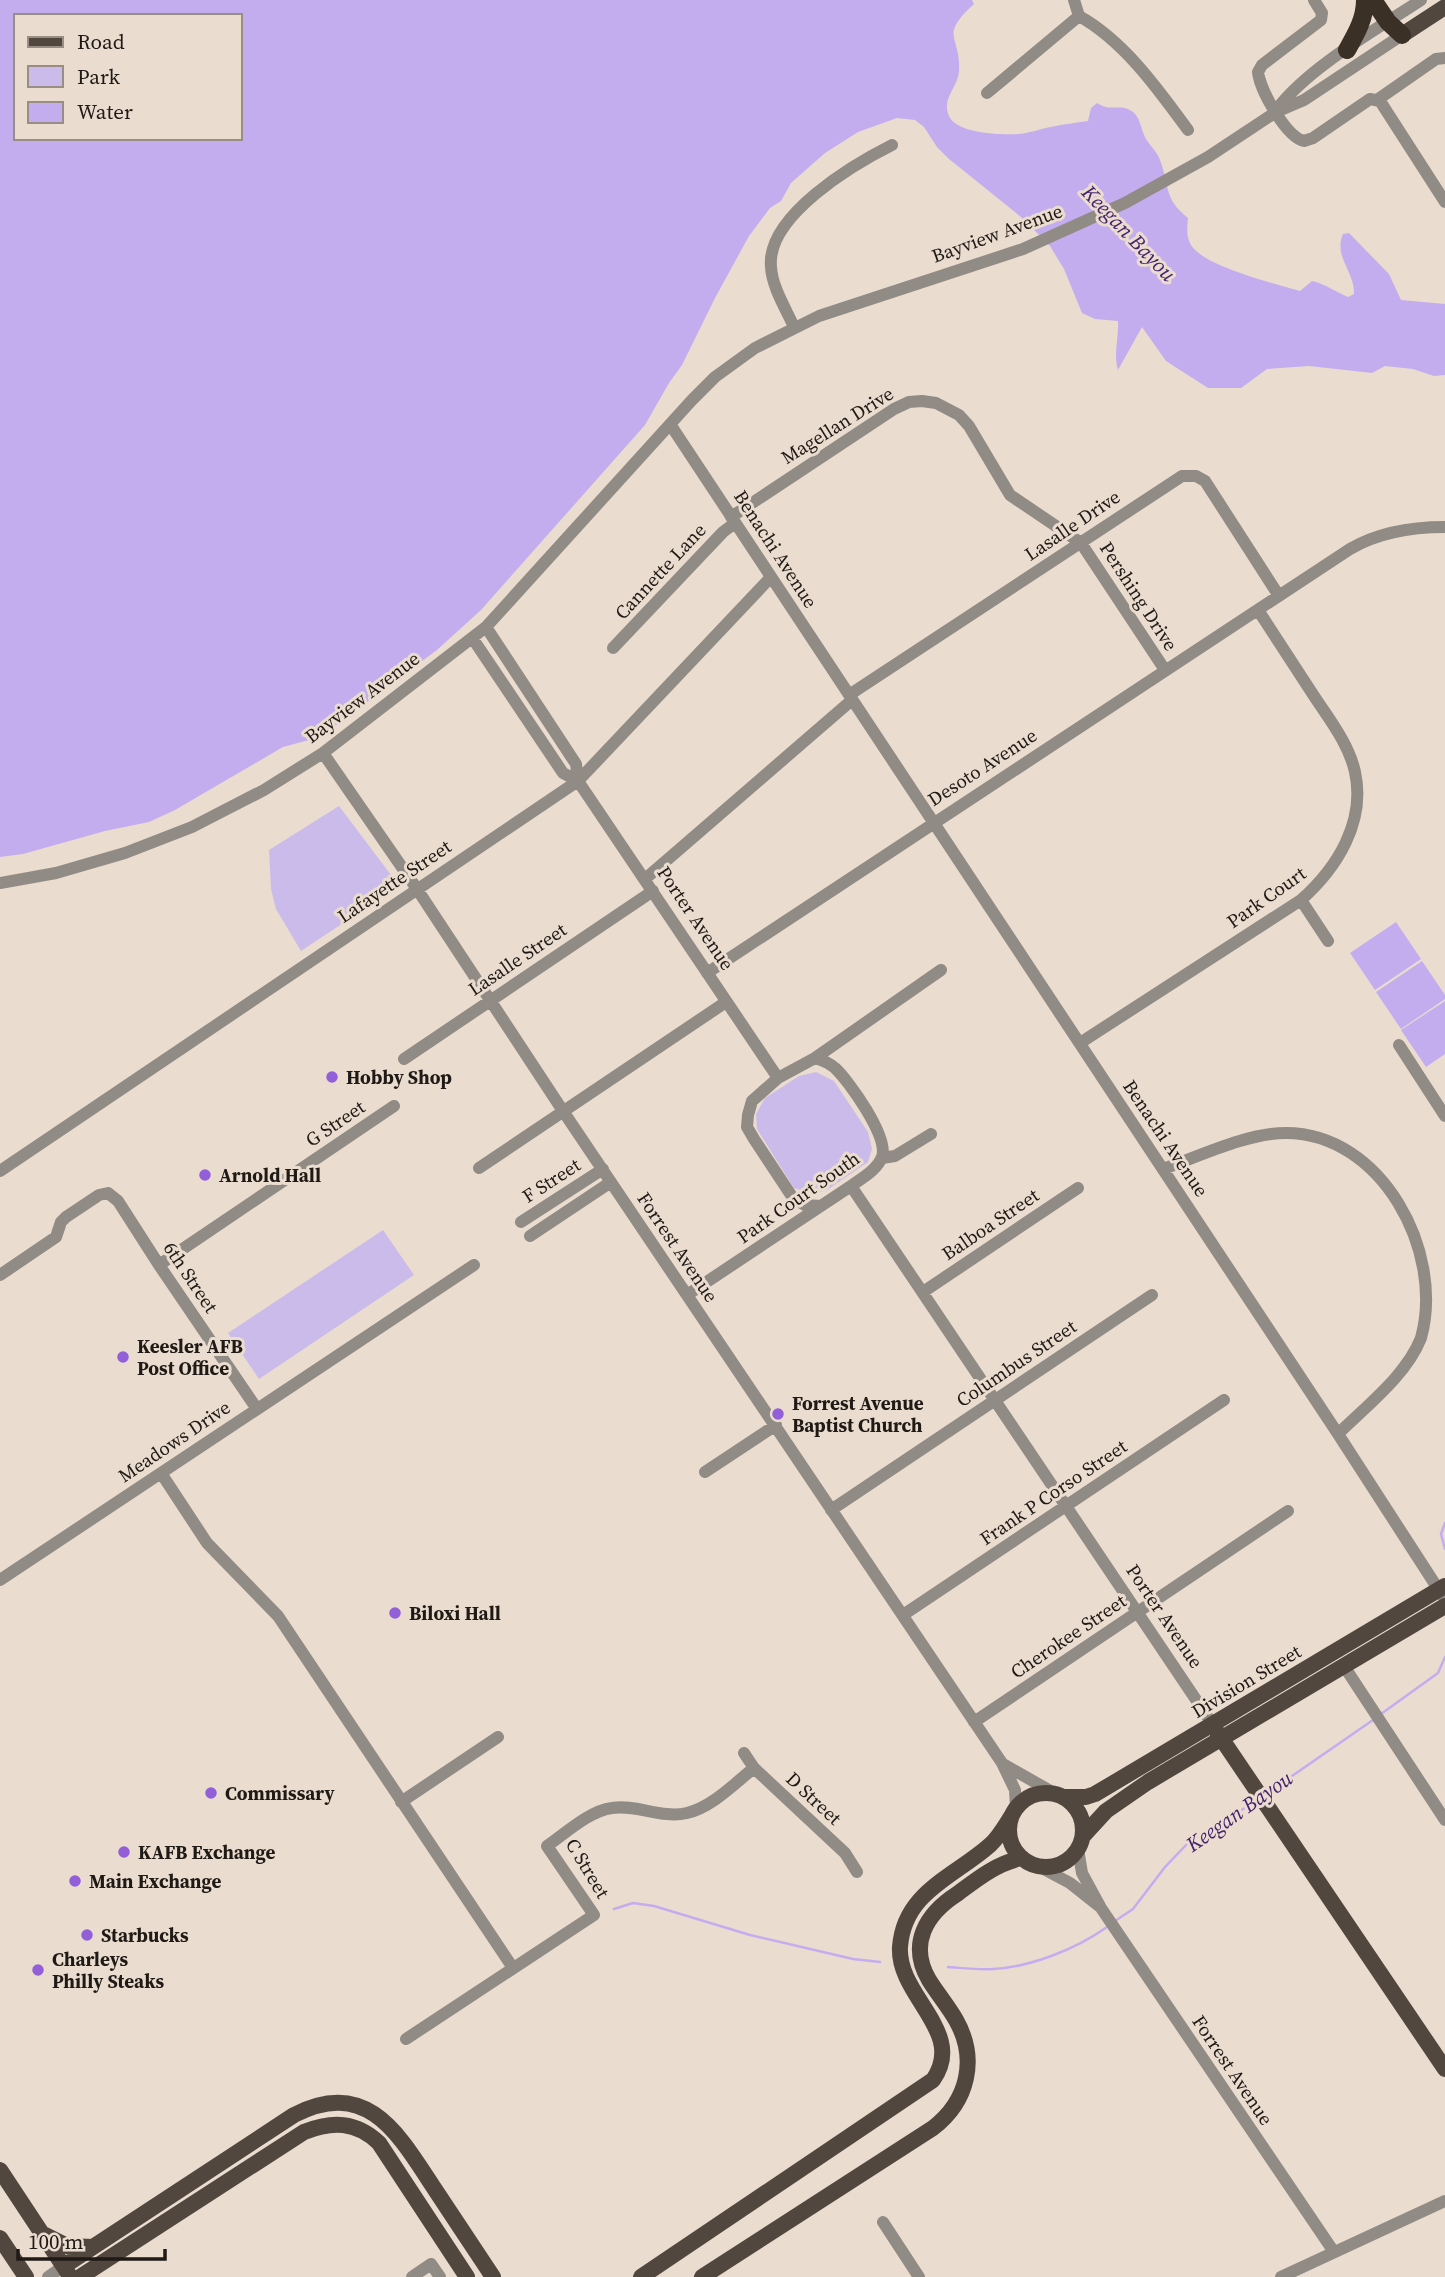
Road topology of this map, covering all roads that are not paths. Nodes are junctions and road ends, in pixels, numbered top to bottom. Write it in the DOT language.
graph roads {
  1 [pos="1074,0"];
  2 [pos="1314,0"];
  3 [pos="1365,0"];
  4 [pos="1373,0"];
  5 [pos="1421,0"];
  6 [pos="1445,7"];
  7 [pos="1079,16"];
  8 [pos="1388,22"];
  9 [pos="1402,35"];
  10 [pos="1347,50"];
  11 [pos="1445,58"];
  12 [pos="987,93"];
  13 [pos="1377,100"];
  14 [pos="1276,112"];
  15 [pos="1188,130"];
  16 [pos="892,145"];
  17 [pos="1445,202"];
  18 [pos="794,327"];
  19 [pos="670,424"];
  20 [pos="733,520"];
  21 [pos="1445,527"];
  22 [pos="1081,543"];
  23 [pos="771,577"];
  24 [pos="1279,596"];
  25 [pos="1258,610"];
  26 [pos="486,627"];
  27 [pos="472,639"];
  28 [pos="613,648"];
  29 [pos="1165,670"];
  30 [pos="851,697"];
  31 [pos="323,753"];
  32 [pos="578,781"];
  33 [pos="933,822"];
  34 [pos="645,879"];
  35 [pos="0,883"];
  36 [pos="417,889"];
  37 [pos="653,891"];
  38 [pos="1301,900"];
  39 [pos="1328,941"];
  40 [pos="941,970"];
  41 [pos="707,972"];
  42 [pos="490,1000"];
  43 [pos="726,1002"];
  44 [pos="1080,1043"];
  45 [pos="1399,1045"];
  46 [pos="815,1058"];
  47 [pos="404,1059"];
  48 [pos="778,1078"];
  49 [pos="394,1106"];
  50 [pos="563,1111"];
  51 [pos="1445,1116"];
  52 [pos="931,1134"];
  53 [pos="882,1158"];
  54 [pos="479,1168"];
  55 [pos="603,1169"];
  56 [pos="1163,1169"];
  57 [pos="0,1171"];
  58 [pos="611,1182"];
  59 [pos="851,1186"];
  60 [pos="1079,1188"];
  61 [pos="821,1206"];
  62 [pos="521,1222"];
  63 [pos="530,1236"];
  64 [pos="159,1265"];
  65 [pos="474,1265"];
  66 [pos="0,1275"];
  67 [pos="923,1292"];
  68 [pos="687,1295"];
  69 [pos="1152,1295"];
  70 [pos="1224,1400"];
  71 [pos="995,1401"];
  72 [pos="257,1409"];
  73 [pos="776,1425"];
  74 [pos="1338,1434"];
  75 [pos="705,1472"];
  76 [pos="161,1473"];
  77 [pos="1066,1506"];
  78 [pos="831,1510"];
  79 [pos="1288,1511"];
  80 [pos="0,1580"];
  81 [pos="1443,1592"];
  82 [pos="1445,1606"];
  83 [pos="1137,1613"];
  84 [pos="903,1615"];
  85 [pos="1344,1666"];
  86 [pos="974,1722"];
  87 [pos="1218,1732"];
  88 [pos="498,1737"];
  89 [pos="744,1753"];
  90 [pos="1002,1763"];
  91 [pos="754,1768"];
  92 [pos="1059,1795"];
  93 [pos="401,1802"];
  94 [pos="1014,1812"];
  95 [pos="1445,1820"];
  96 [pos="1081,1843"];
  97 [pos="1022,1858"];
  98 [pos="1038,1866"];
  99 [pos="857,1872"];
  100 [pos="1105,1913"];
  101 [pos="513,1968"];
  102 [pos="406,2039"];
  103 [pos="1445,2069"];
  104 [pos="0,2170"];
  105 [pos="1445,2201"];
  106 [pos="883,2222"];
  107 [pos="41,2231"];
  108 [pos="0,2238"];
  109 [pos="93,2248"];
  110 [pos="1334,2252"];
  111 [pos="10,2254"];
  112 [pos="100,2270"];
  113 [pos="68,2272"];
  114 [pos="1284,2276"];
  115 [pos="14,2277"];
  116 [pos="26,2277"];
  117 [pos="48,2277"];
  118 [pos="80,2277"];
  119 [pos="412,2277"];
  120 [pos="440,2277"];
  121 [pos="467,2277"];
  122 [pos="493,2277"];
  123 [pos="641,2277"];
  124 [pos="702,2277"];
  125 [pos="919,2277"];
  1 -- 7 [label="street"];
  2 -- 14 [label="street"];
  3 -- 10 [label="highway"];
  4 -- 8 [label="highway"];
  5 -- 8 [label="street, Bayview Avenue"];
  6 -- 9 [label="main road, Bayview Avenue"];
  7 -- 12 [label="street"];
  7 -- 15 [label="street"];
  8 -- 9 [label="highway"];
  8 -- 10 [label="street, Bayview Avenue"];
  9 -- 14 [label="street, Bayview Avenue"];
  10 -- 14 [label="street, Bayview Avenue"];
  11 -- 13 [label="street"];
  13 -- 14 [label="street"];
  13 -- 17 [label="street"];
  14 -- 18 [label="street, Bayview Avenue"];
  16 -- 18 [label="street"];
  18 -- 19 [label="street, Bayview Avenue"];
  19 -- 20 [label="street, Benachi Avenue"];
  19 -- 26 [label="street, Bayview Avenue"];
  20 -- 22 [label="street, Magellan Drive"];
  20 -- 23 [label="street, Benachi Avenue"];
  20 -- 28 [label="street, Cannette Lane"];
  21 -- 24 [label="street, Desoto Avenue"];
  22 -- 24 [label="street, Lasalle Drive"];
  22 -- 29 [label="street, Pershing Drive"];
  22 -- 30 [label="street, Lasalle Drive"];
  23 -- 30 [label="street, Benachi Avenue"];
  23 -- 32 [label="street, Lafayette Street"];
  24 -- 25 [label="street, Desoto Avenue"];
  25 -- 29 [label="street, Desoto Avenue"];
  25 -- 38 [label="street, Park Court"];
  26 -- 27 [label="street, Bayview Avenue"];
  26 -- 32 [label="street, Porter Avenue"];
  27 -- 31 [label="street, Bayview Avenue"];
  27 -- 32 [label="street, Porter Avenue"];
  29 -- 33 [label="street, Desoto Avenue"];
  30 -- 33 [label="street, Benachi Avenue"];
  30 -- 34 [label="street"];
  31 -- 35 [label="street, Bayview Avenue"];
  31 -- 36 [label="street, Forrest Avenue"];
  32 -- 34 [label="street, Porter Avenue"];
  32 -- 36 [label="street, Lafayette Street"];
  33 -- 41 [label="street, Desoto Avenue"];
  33 -- 44 [label="street, Benachi Avenue"];
  34 -- 37 [label="street, Porter Avenue"];
  36 -- 42 [label="street, Forrest Avenue"];
  36 -- 57 [label="street, Lafayette Street"];
  37 -- 41 [label="street, Porter Avenue"];
  37 -- 42 [label="street, Lasalle Street"];
  38 -- 39 [label="street"];
  38 -- 44 [label="street, Park Court"];
  40 -- 46 [label="street"];
  41 -- 43 [label="street, Porter Avenue"];
  42 -- 47 [label="street, Lasalle Street"];
  42 -- 50 [label="street, Forrest Avenue"];
  43 -- 48 [label="street, Porter Avenue"];
  43 -- 50 [label="street"];
  44 -- 56 [label="street, Benachi Avenue"];
  45 -- 51 [label="street"];
  46 -- 48 [label="street"];
  46 -- 53 [label="street"];
  48 -- 61 [label="street"];
  49 -- 64 [label="street, G Street"];
  50 -- 54 [label="street"];
  50 -- 55 [label="street, Forrest Avenue"];
  52 -- 53 [label="street, Park Court South"];
  53 -- 59 [label="street, Park Court South"];
  55 -- 58 [label="street, Forrest Avenue"];
  55 -- 62 [label="street, F Street"];
  56 -- 74 [label="street, Benachi Avenue"];
  56 -- 74 [label="street"];
  58 -- 63 [label="street, F Street"];
  58 -- 68 [label="street, Forrest Avenue"];
  59 -- 61 [label="street, Park Court South"];
  59 -- 67 [label="street, Porter Avenue"];
  60 -- 67 [label="street, Balboa Street"];
  61 -- 68 [label="street, Park Court South"];
  64 -- 66 [label="street, 6th Street"];
  64 -- 72 [label="street, 6th Street"];
  65 -- 72 [label="street, Meadows Drive"];
  67 -- 71 [label="street, Porter Avenue"];
  68 -- 73 [label="street, Forrest Avenue"];
  69 -- 71 [label="street, Columbus Street"];
  70 -- 77 [label="street, Frank P Corso Street"];
  71 -- 77 [label="street, Porter Avenue"];
  71 -- 78 [label="street, Columbus Street"];
  72 -- 76 [label="street, Meadows Drive"];
  73 -- 75 [label="street"];
  73 -- 78 [label="street, Forrest Avenue"];
  74 -- 81 [label="street, Benachi Avenue"];
  76 -- 80 [label="street, Meadows Drive"];
  76 -- 93 [label="street"];
  77 -- 83 [label="street, Porter Avenue"];
  77 -- 84 [label="street, Frank P Corso Street"];
  78 -- 84 [label="street, Forrest Avenue"];
  79 -- 83 [label="street, Cherokee Street"];
  81 -- 87 [label="main road, Division Street"];
  82 -- 85 [label="main road, Division Street"];
  83 -- 86 [label="street, Cherokee Street"];
  83 -- 87 [label="street, Porter Avenue"];
  84 -- 86 [label="street, Forrest Avenue"];
  85 -- 87 [label="main road, Division Street"];
  85 -- 95 [label="street"];
  86 -- 90 [label="street, Forrest Avenue"];
  87 -- 92 [label="main road, Division Street"];
  87 -- 96 [label="main road, Division Street"];
  87 -- 103 [label="main road, Porter Avenue"];
  88 -- 93 [label="street"];
  89 -- 91 [label="street, D Street"];
  90 -- 92 [label="street, Forrest Avenue"];
  90 -- 94 [label="street, Forrest Avenue"];
  91 -- 99 [label="street, D Street"];
  91 -- 101 [label="street, C Street"];
  92 -- 94 [label="main road"];
  92 -- 96 [label="main road"];
  93 -- 101 [label="street"];
  94 -- 97 [label="main road"];
  94 -- 123 [label="main road"];
  96 -- 98 [label="main road"];
  96 -- 100 [label="street, Forrest Avenue"];
  97 -- 98 [label="main road"];
  97 -- 124 [label="main road"];
  98 -- 100 [label="street, Forrest Avenue"];
  100 -- 110 [label="street, Forrest Avenue"];
  101 -- 102 [label="street, C Street"];
  104 -- 107 [label="main road"];
  105 -- 110 [label="street"];
  106 -- 125 [label="street"];
  107 -- 109 [label="main road"];
  107 -- 113 [label="main road"];
  108 -- 111 [label="main road"];
  109 -- 113 [label="main road"];
  109 -- 122 [label="main road"];
  110 -- 114 [label="street"];
  111 -- 115 [label="main road"];
  111 -- 116 [label="main road"];
  112 -- 118 [label="main road"];
  112 -- 121 [label="main road"];
  113 -- 117 [label="street"];
  119 -- 120 [label="street"];
}
